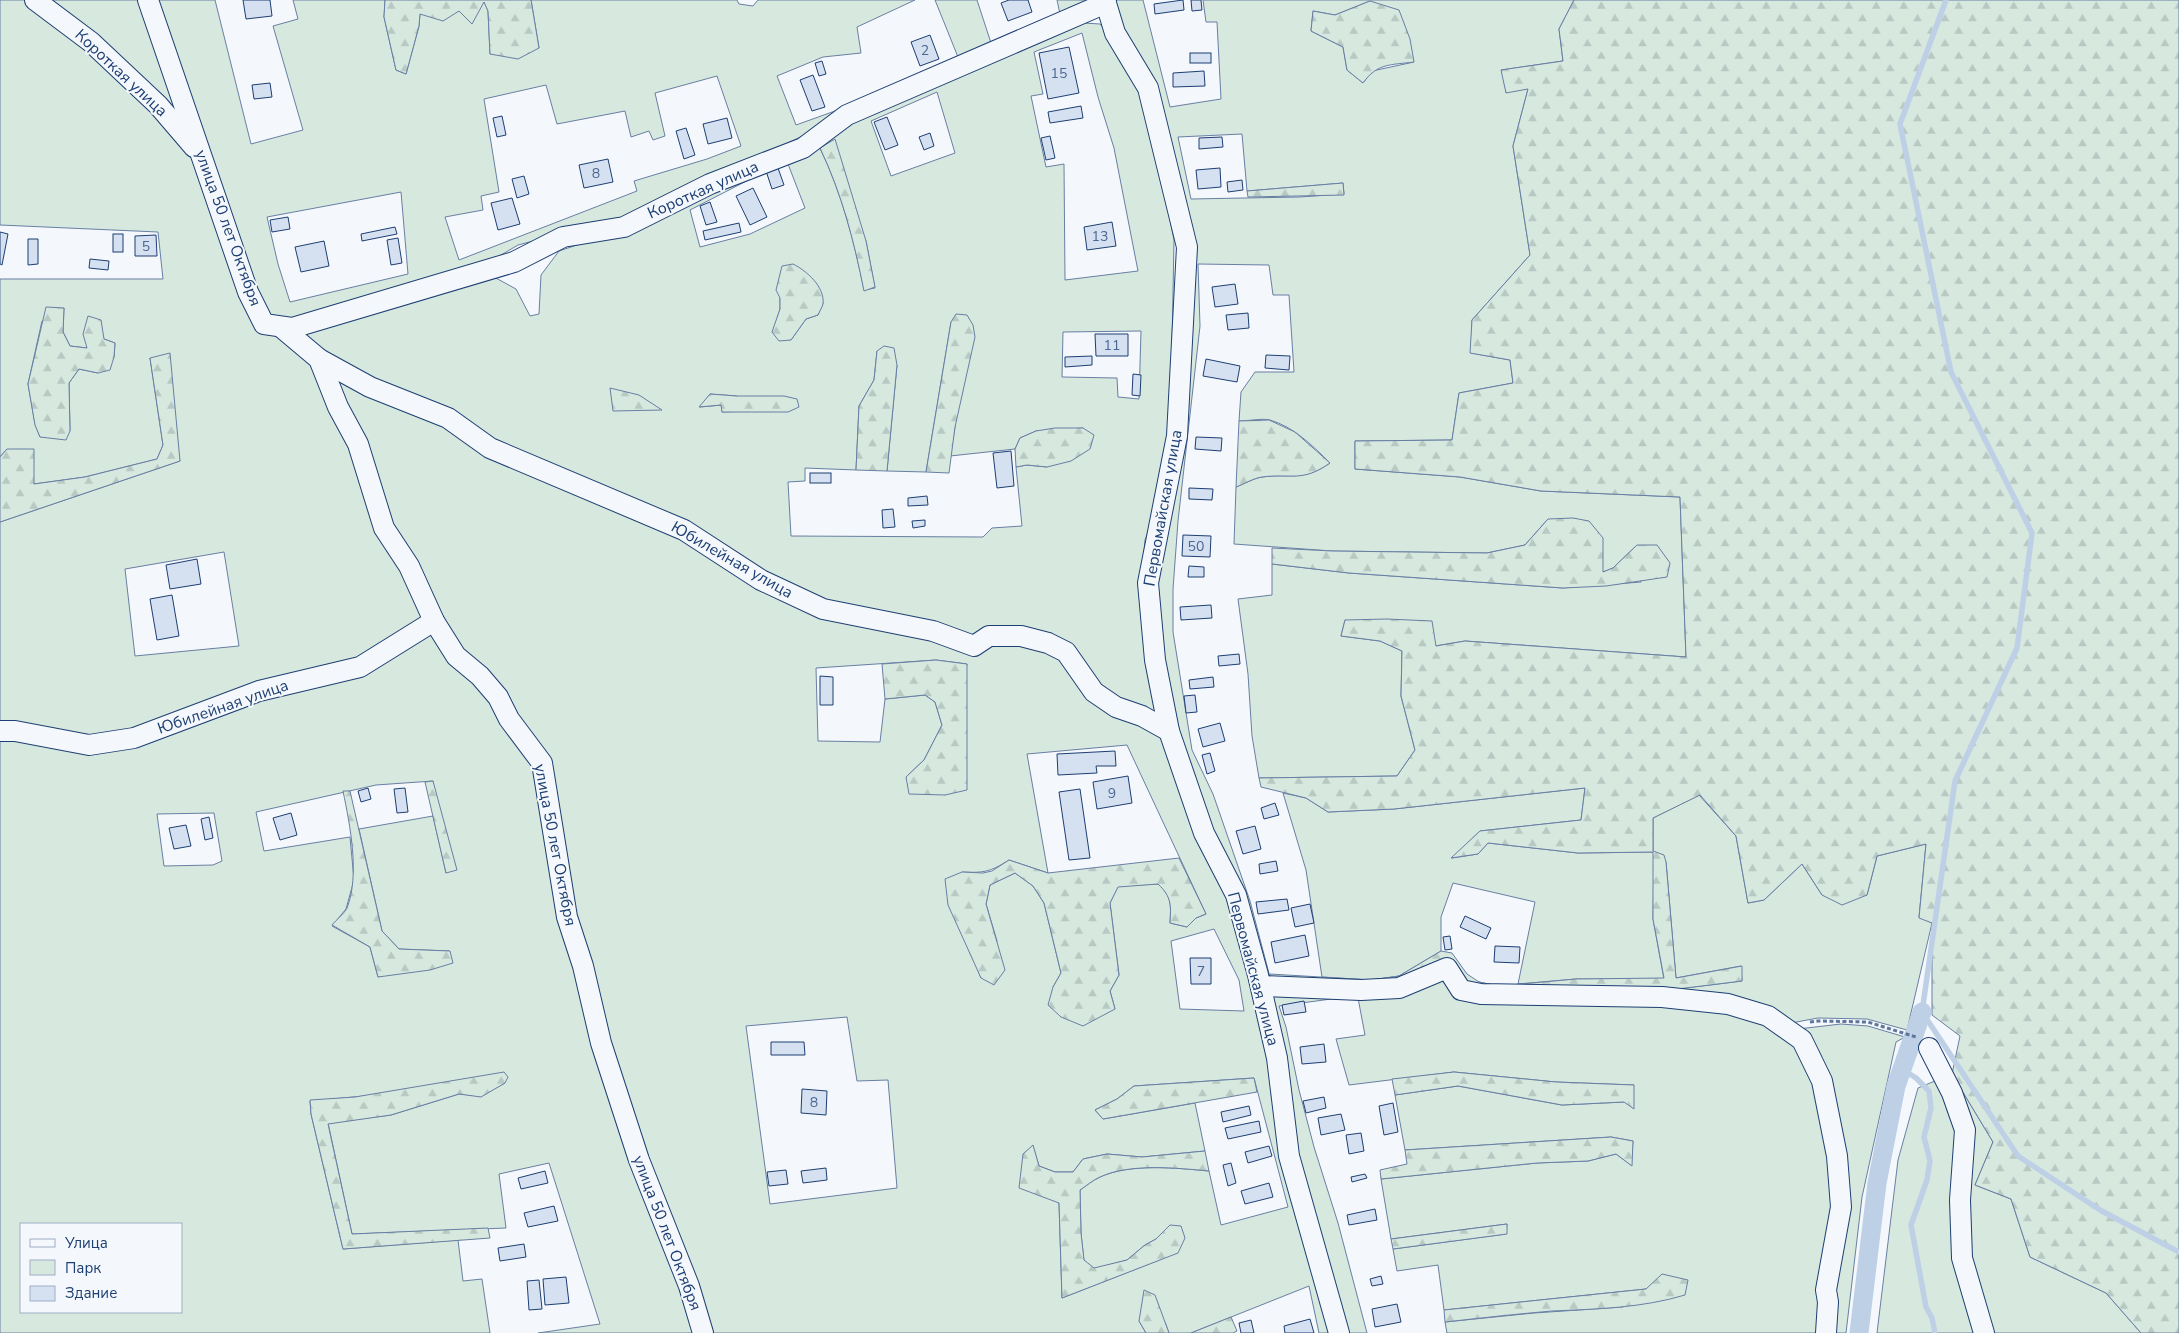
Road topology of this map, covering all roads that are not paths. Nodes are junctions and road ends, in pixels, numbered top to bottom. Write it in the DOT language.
graph roads {
  1 [pos="35,0"];
  2 [pos="148,0"];
  3 [pos="1106,1"];
  4 [pos="200,154"];
  5 [pos="281,327"];
  6 [pos="319,359"];
  7 [pos="434,621"];
  8 [pos="0,731"];
  9 [pos="1169,731"];
  10 [pos="1261,986"];
  11 [pos="1929,1048"];
  12 [pos="703,1333"];
  13 [pos="1339,1333"];
  14 [pos="1826,1333"];
  15 [pos="1984,1333"];
  1 -- 4 [label="street, Короткая улица"];
  2 -- 4 [label="street, улица 50 лет Октября"];
  3 -- 5 [label="street, Короткая улица"];
  3 -- 9 [label="street, Первомайская улица"];
  4 -- 5 [label="street, улица 50 лет Октября"];
  5 -- 6 [label="street, улица 50 лет Октября"];
  6 -- 7 [label="street, улица 50 лет Октября"];
  6 -- 9 [label="street, Юбилейная улица"];
  7 -- 8 [label="street, Юбилейная улица"];
  7 -- 12 [label="street, улица 50 лет Октября"];
  9 -- 10 [label="street, Первомайская улица"];
  10 -- 13 [label="street, Первомайская улица"];
  10 -- 14 [label="street"];
  11 -- 15 [label="street"];
}
